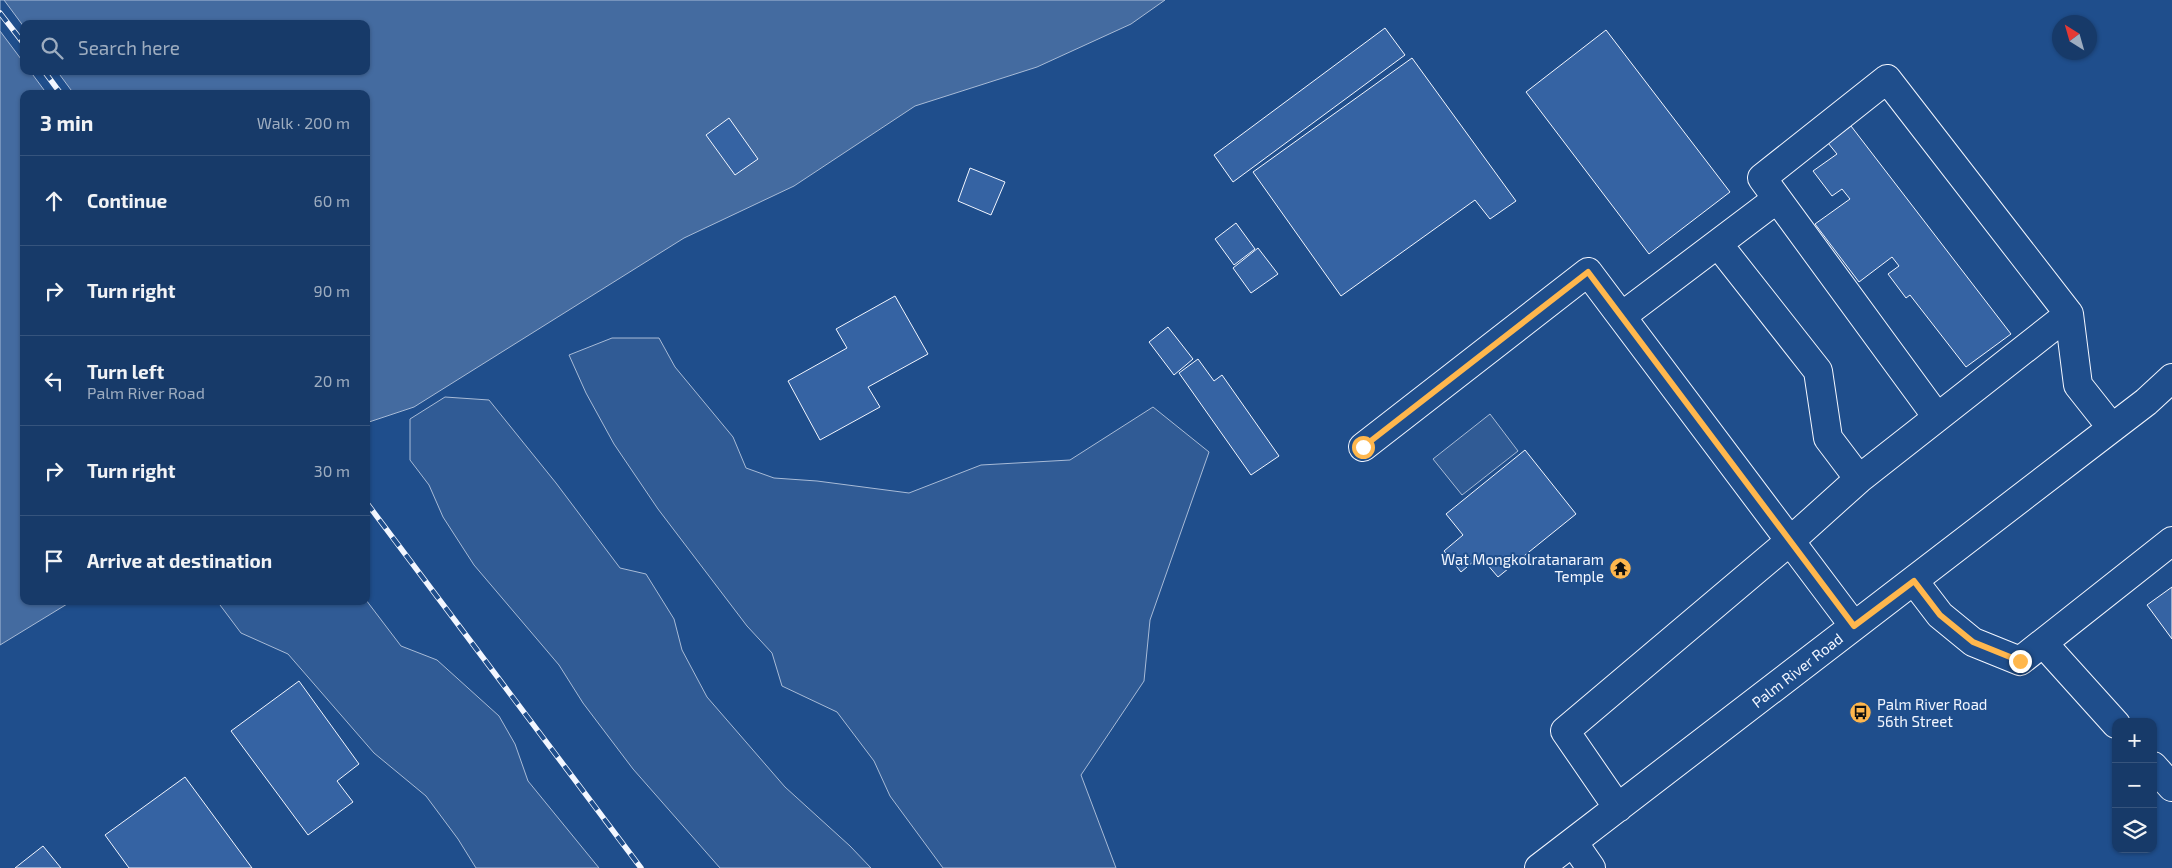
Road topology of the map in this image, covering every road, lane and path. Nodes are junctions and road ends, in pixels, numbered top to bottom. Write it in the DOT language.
graph roads {
  1 [pos="1777,199"];
  2 [pos="1718,244"];
  3 [pos="2069,314"];
  4 [pos="1622,316"];
  5 [pos="2172,378"];
  6 [pos="1937,417"];
  7 [pos="2112,428"];
  8 [pos="1363,447"];
  9 [pos="1859,479"];
  10 [pos="1790,541"];
  11 [pos="2172,541"];
  12 [pos="1914,581"];
  13 [pos="1854,626"];
  14 [pos="2043,643"];
  15 [pos="2112,720"];
  16 [pos="2157,771"];
  17 [pos="2172,788"];
  18 [pos="1618,808"];
  19 [pos="1573,842"];
  20 [pos="1539,868"];
  21 [pos="1591,868"];
  1 -- 2 [label="street"];
  1 -- 3 [label="street"];
  1 -- 6 [label="street"];
  2 -- 4 [label="street"];
  2 -- 9 [label="street"];
  3 -- 6 [label="street"];
  3 -- 7 [label="street"];
  4 -- 8 [label="street"];
  4 -- 10 [label="street"];
  5 -- 7 [label="street, Palm River Road"];
  6 -- 9 [label="street"];
  7 -- 12 [label="street, Palm River Road"];
  9 -- 10 [label="street"];
  10 -- 13 [label="street"];
  10 -- 18 [label="street"];
  11 -- 14 [label="street"];
  12 -- 13 [label="street, Palm River Road"];
  12 -- 14 [label="street"];
  13 -- 18 [label="street, Palm River Road"];
  14 -- 15 [label="street"];
  16 -- 17 [label="street"];
  18 -- 19 [label="street, Palm River Road"];
  19 -- 20 [label="street, Palm River Road"];
  19 -- 21 [label="street"];
}
